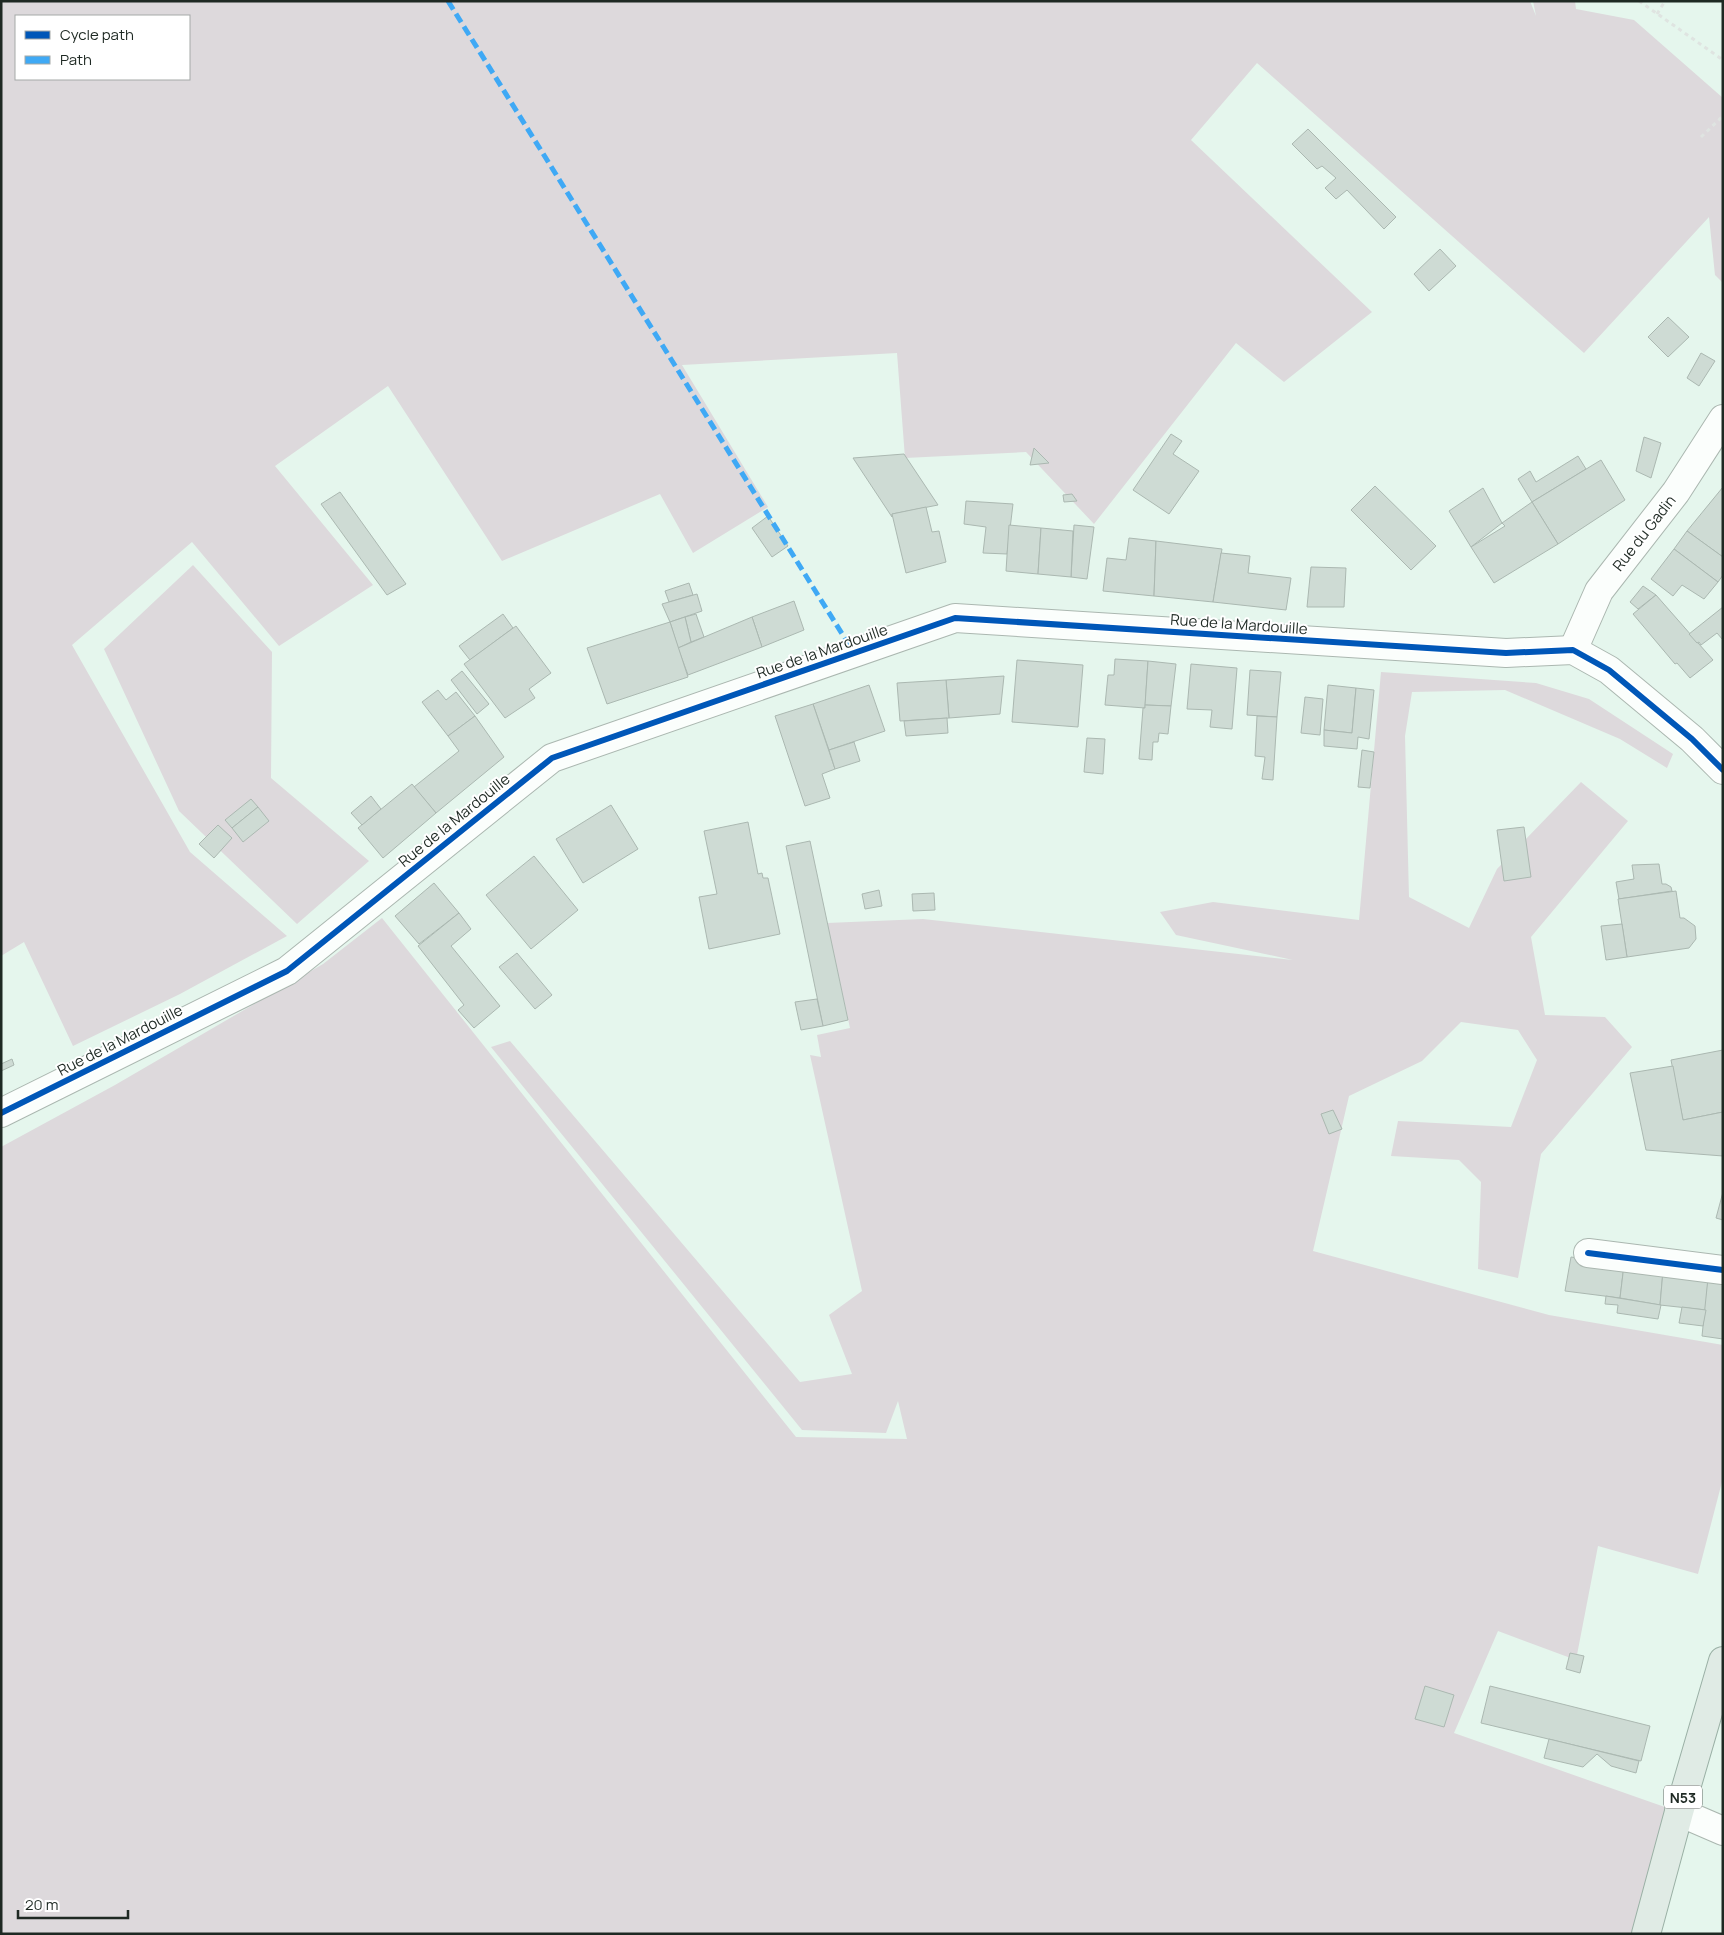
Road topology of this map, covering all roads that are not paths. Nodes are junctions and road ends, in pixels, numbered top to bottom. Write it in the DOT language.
graph roads {
  1 [pos="1723,419"];
  2 [pos="1573,650"];
  3 [pos="1723,770"];
  4 [pos="1,1113"];
  5 [pos="1588,1253"];
  6 [pos="1723,1270"];
  7 [pos="1723,1661"];
  8 [pos="1679,1812"];
  9 [pos="1723,1832"];
  10 [pos="1646,1934"];
  1 -- 2 [label="street, Rue du Gadin"];
  2 -- 3 [label="street"];
  2 -- 4 [label="street, Rue de la Mardouille"];
  5 -- 6 [label="street"];
  7 -- 8 [label="main road, N53"];
  8 -- 9 [label="street"];
  8 -- 10 [label="main road, N53"];
}
